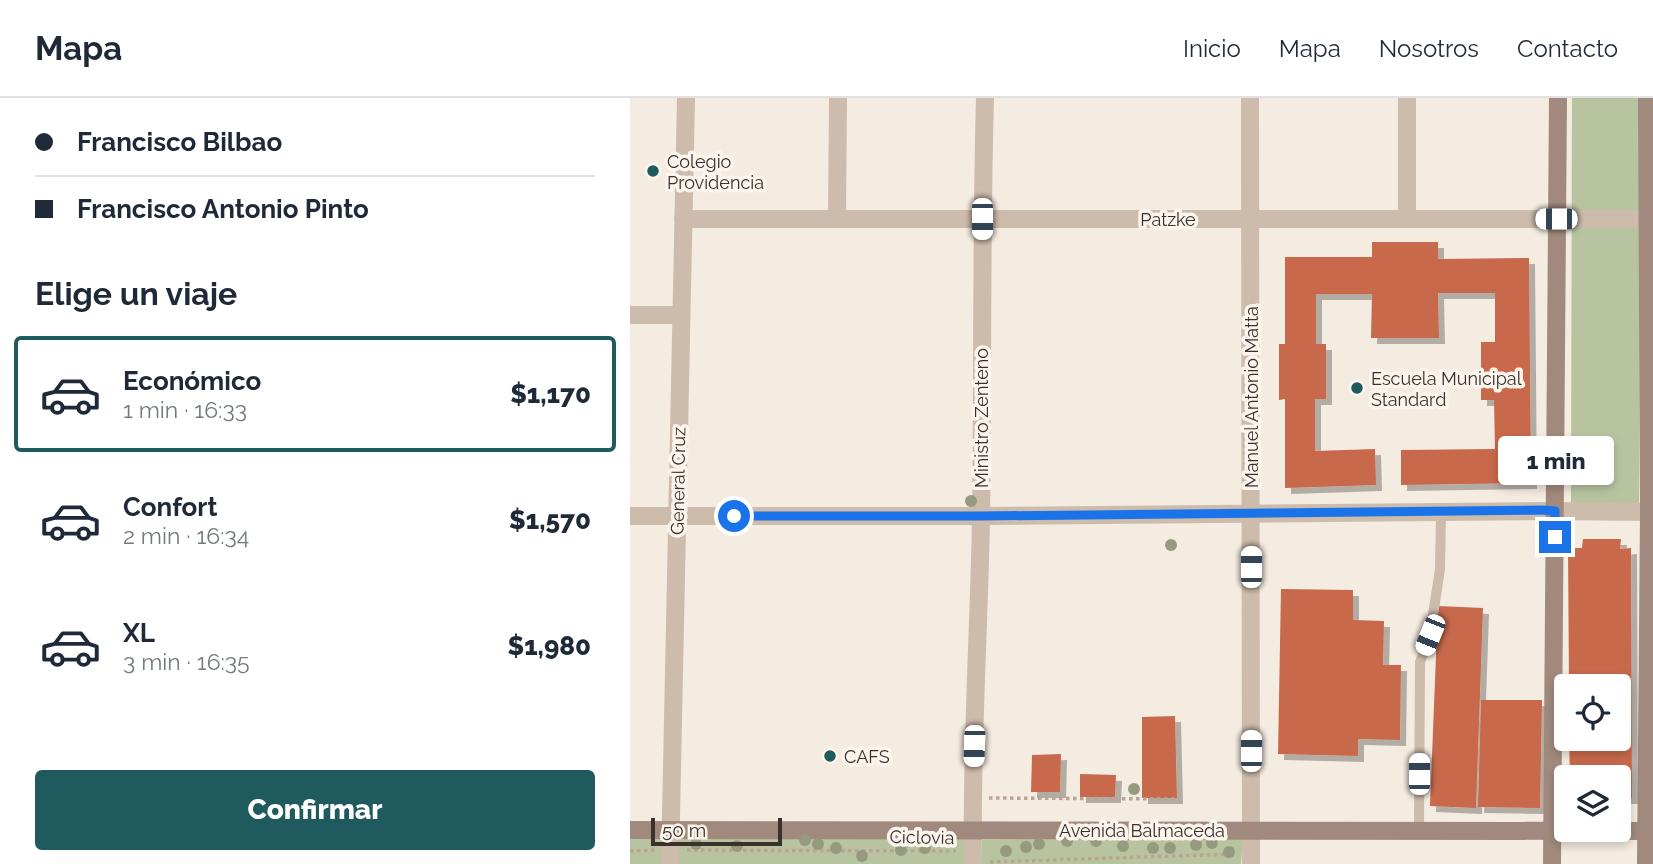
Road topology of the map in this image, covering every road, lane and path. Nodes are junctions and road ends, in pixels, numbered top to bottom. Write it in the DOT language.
graph roads {
  1 [pos="686,98"];
  2 [pos="838,98"];
  3 [pos="985,98"];
  4 [pos="1250,98"];
  5 [pos="1407,98"];
  6 [pos="1558,98"];
  7 [pos="1647,98"];
  8 [pos="683,219"];
  9 [pos="837,219"];
  10 [pos="982,219"];
  11 [pos="1250,219"];
  12 [pos="1407,219"];
  13 [pos="1556,219"];
  14 [pos="1650,219"];
  15 [pos="630,315"];
  16 [pos="681,315"];
  17 [pos="1555,511"];
  18 [pos="1441,512"];
  19 [pos="1651,512"];
  20 [pos="1251,514"];
  21 [pos="630,516"];
  22 [pos="678,516"];
  23 [pos="981,516"];
  24 [pos="973,797"];
  25 [pos="1176,799"];
  26 [pos="1552,829"];
  27 [pos="630,830"];
  28 [pos="671,830"];
  29 [pos="1251,830"];
  30 [pos="1419,830"];
  31 [pos="1649,830"];
  32 [pos="972,831"];
  33 [pos="630,851"];
  34 [pos="670,857"];
  35 [pos="1251,859"];
  36 [pos="973,863"];
  37 [pos="1552,864"];
  38 [pos="1646,864"];
  1 -- 8 [label="street, General Cruz"];
  2 -- 9 [label="street"];
  3 -- 10 [label="street, Ministro Zenteno"];
  4 -- 11 [label="street, Manuel Antonio Matta"];
  5 -- 12 [label="street"];
  6 -- 13 [label="main road"];
  7 -- 14 [label="main road"];
  8 -- 9 [label="street, Patzke"];
  8 -- 16 [label="street, General Cruz"];
  9 -- 10 [label="street, Patzke"];
  10 -- 11 [label="street, Patzke"];
  10 -- 23 [label="street, Ministro Zenteno"];
  11 -- 12 [label="street, Patzke"];
  11 -- 20 [label="street, Manuel Antonio Matta"];
  12 -- 13 [label="street, Patzke"];
  13 -- 14 [label="street, Patzke"];
  13 -- 17 [label="main road"];
  14 -- 19 [label="main road"];
  15 -- 16 [label="street"];
  16 -- 22 [label="street, General Cruz"];
  17 -- 18 [label="street"];
  17 -- 19 [label="street"];
  17 -- 26 [label="main road"];
  18 -- 20 [label="street"];
  18 -- 30 [label="lane"];
  19 -- 31 [label="main road"];
  20 -- 23 [label="street"];
  20 -- 29 [label="street, Manuel Antonio Matta"];
  21 -- 22 [label="street"];
  22 -- 23 [label="street"];
  22 -- 28 [label="street, General Cruz"];
  23 -- 24 [label="street, Ministro Zenteno"];
  24 -- 25 [label="path"];
  24 -- 32 [label="street, Ministro Zenteno"];
  26 -- 30 [label="main road, Avenida Balmaceda"];
  26 -- 31 [label="main road, Avenida Balmaceda"];
  26 -- 37 [label="main road"];
  27 -- 28 [label="main road, Avenida Balmaceda"];
  28 -- 32 [label="main road, Avenida Balmaceda"];
  28 -- 34 [label="street, General Cruz"];
  29 -- 30 [label="main road, Avenida Balmaceda"];
  29 -- 32 [label="main road, Avenida Balmaceda"];
  29 -- 35 [label="street, Manuel Antonio Matta"];
  31 -- 38 [label="main road"];
  32 -- 36 [label="street, Ministro Zenteno"];
  33 -- 34 [label="path, Ciclovia"];
  34 -- 36 [label="path, Ciclovia"];
  35 -- 36 [label="path, Ciclovia"];
}
